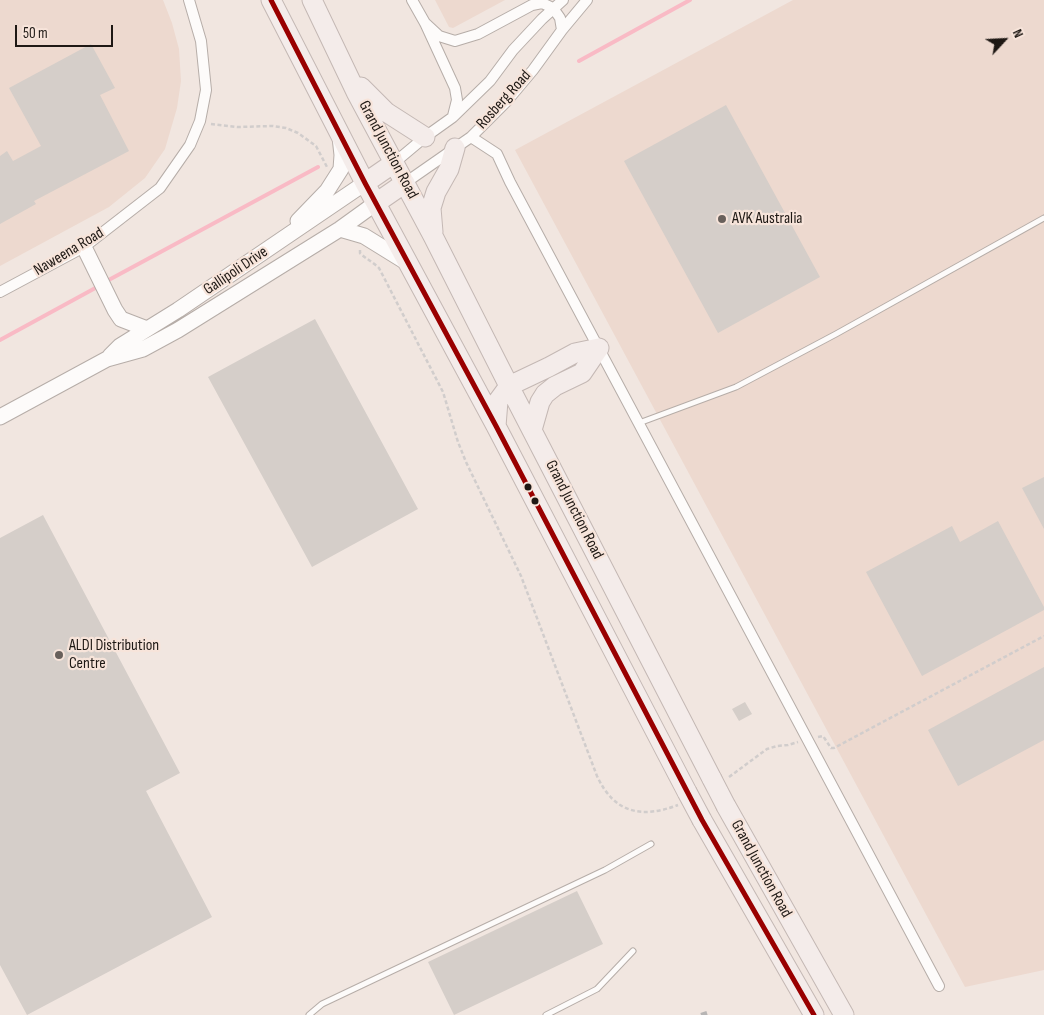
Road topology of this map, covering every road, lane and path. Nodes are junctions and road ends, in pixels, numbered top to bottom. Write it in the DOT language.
graph roads {
  1 [pos="189,0"];
  2 [pos="271,0"];
  3 [pos="312,0"];
  4 [pos="412,0"];
  5 [pos="563,0"];
  6 [pos="587,0"];
  7 [pos="553,8"];
  8 [pos="424,23"];
  9 [pos="562,30"];
  10 [pos="348,74"];
  11 [pos="453,117"];
  12 [pos="339,134"];
  13 [pos="425,137"];
  14 [pos="471,137"];
  15 [pos="455,148"];
  16 [pos="394,163"];
  17 [pos="405,182"];
  18 [pos="365,183"];
  19 [pos="376,203"];
  20 [pos="1044,218"];
  21 [pos="340,229"];
  22 [pos="433,236"];
  23 [pos="274,246"];
  24 [pos="84,247"];
  25 [pos="406,262"];
  26 [pos="0,292"];
  27 [pos="147,329"];
  28 [pos="599,348"];
  29 [pos="107,359"];
  30 [pos="509,386"];
  31 [pos="443,392"];
  32 [pos="0,417"];
  33 [pos="639,423"];
  34 [pos="496,426"];
  35 [pos="532,430"];
  36 [pos="1044,636"];
  37 [pos="808,740"];
  38 [pos="732,775"];
  39 [pos="682,799"];
  40 [pos="651,844"];
  41 [pos="633,951"];
  42 [pos="939,986"];
  43 [pos="309,1015"];
  44 [pos="546,1015"];
  45 [pos="814,1015"];
  46 [pos="844,1015"];
  1 -- 24 [label="street, Naweena Road"];
  2 -- 12 [label="highway, Grand Junction Road"];
  3 -- 10 [label="highway, Grand Junction Road"];
  4 -- 8 [label="street"];
  5 -- 7 [label="street, Rosberg Road"];
  6 -- 9 [label="street, Rosberg Road"];
  7 -- 8 [label="street"];
  7 -- 9 [label="street"];
  7 -- 11 [label="street, Rosberg Road"];
  8 -- 11 [label="street"];
  9 -- 14 [label="street, Rosberg Road"];
  10 -- 13 [label="highway"];
  10 -- 16 [label="highway, Grand Junction Road"];
  11 -- 13 [label="street, Rosberg Road"];
  12 -- 18 [label="highway, Grand Junction Road"];
  12 -- 23 [label="street"];
  13 -- 16 [label="street, Rosberg Road"];
  14 -- 15 [label="street, Rosberg Road"];
  14 -- 28 [label="street"];
  15 -- 17 [label="street, Rosberg Road"];
  15 -- 22 [label="highway"];
  16 -- 17 [label="highway, Grand Junction Road"];
  16 -- 18 [label="highway"];
  17 -- 19 [label="highway"];
  17 -- 22 [label="highway, Grand Junction Road"];
  18 -- 19 [label="highway, Grand Junction Road"];
  18 -- 23 [label="street, Gallipoli Drive"];
  19 -- 21 [label="street, Gallipoli Drive"];
  19 -- 25 [label="highway, Grand Junction Road"];
  20 -- 33 [label="lane"];
  21 -- 25 [label="street"];
  21 -- 29 [label="street, Gallipoli Drive"];
  22 -- 30 [label="highway, Grand Junction Road"];
  23 -- 27 [label="street, Gallipoli Drive"];
  24 -- 26 [label="street, Naweena Road"];
  24 -- 27 [label="street"];
  25 -- 34 [label="highway, Grand Junction Road"];
  27 -- 29 [label="street, Gallipoli Drive"];
  28 -- 30 [label="highway"];
  28 -- 33 [label="street"];
  28 -- 35 [label="highway"];
  29 -- 32 [label="street, Gallipoli Drive"];
  30 -- 34 [label="highway"];
  30 -- 35 [label="highway, Grand Junction Road"];
  31 -- 39 [label="path"];
  33 -- 37 [label="street"];
  34 -- 39 [label="highway, Grand Junction Road"];
  35 -- 46 [label="highway, Grand Junction Road, bridge"];
  36 -- 37 [label="path"];
  37 -- 38 [label="path"];
  37 -- 42 [label="street"];
  39 -- 45 [label="highway, Grand Junction Road, bridge"];
  40 -- 43 [label="lane"];
  41 -- 44 [label="lane"];
}
